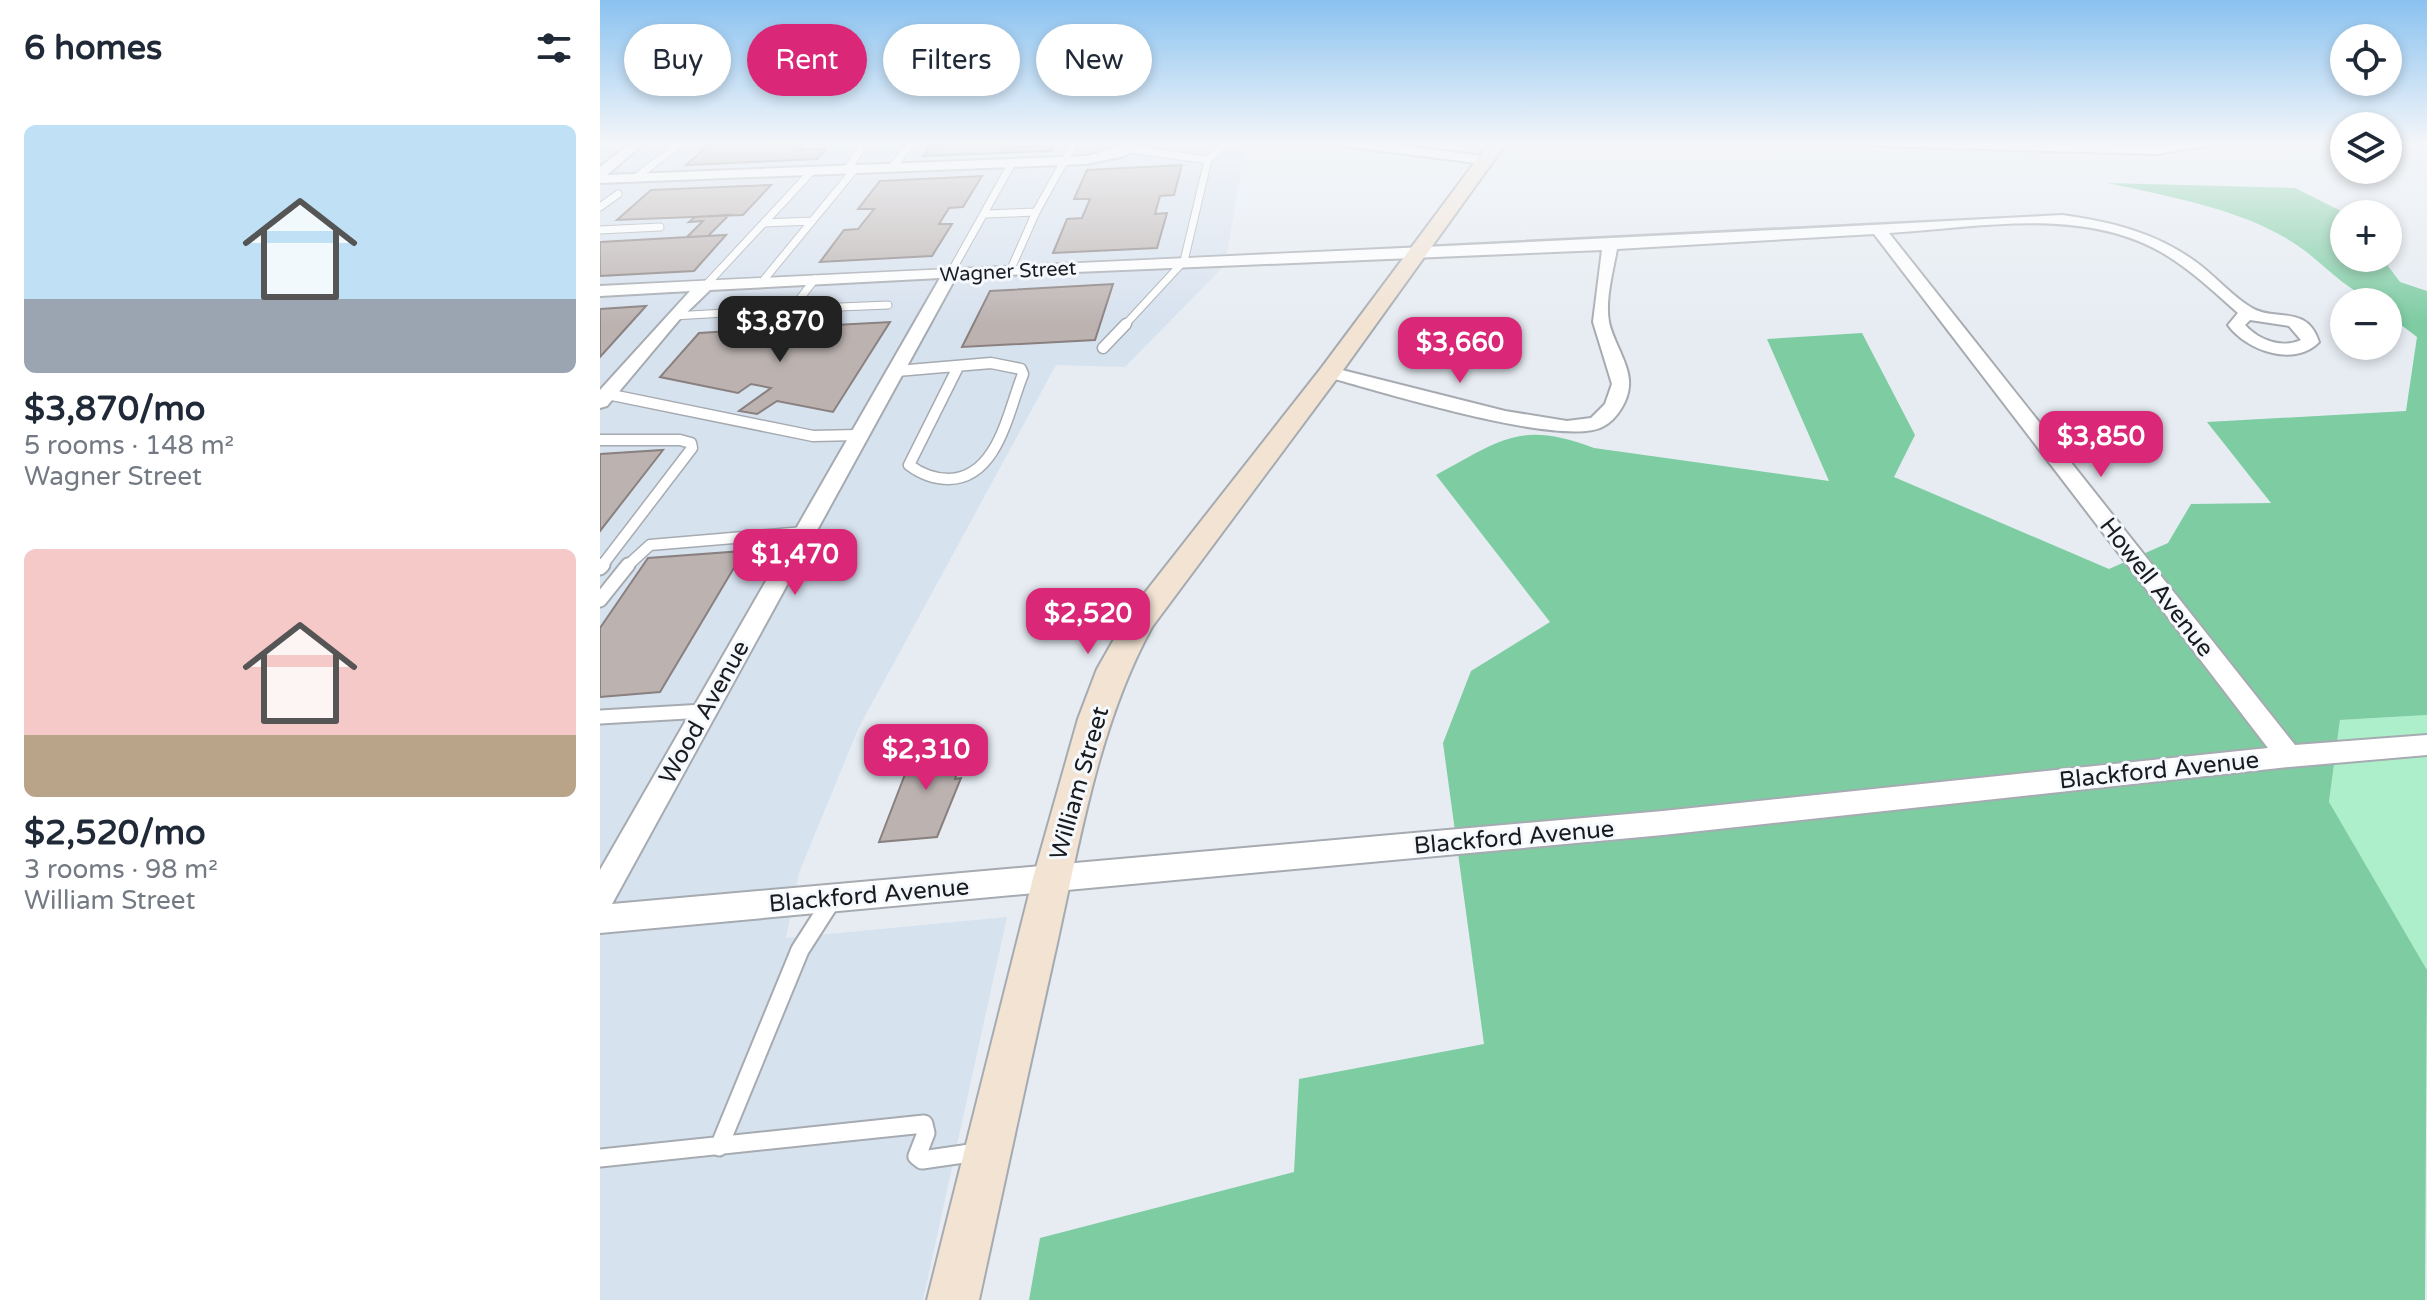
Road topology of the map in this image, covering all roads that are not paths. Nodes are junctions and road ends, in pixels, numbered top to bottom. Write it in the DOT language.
graph roads {
  1 [pos="783,203"];
  2 [pos="826,203"];
  3 [pos="992,203"];
  4 [pos="1041,203"];
  5 [pos="1198,203"];
  6 [pos="1452,203"];
  7 [pos="1036,212"];
  8 [pos="986,214"];
  9 [pos="812,221"];
  10 [pos="764,223"];
  11 [pos="660,227"];
  12 [pos="1878,229"];
  13 [pos="600,230"];
  14 [pos="1610,245"];
  15 [pos="1416,251"];
  16 [pos="1184,261"];
  17 [pos="1010,271"];
  18 [pos="950,274"];
  19 [pos="815,279"];
  20 [pos="762,282"];
  21 [pos="706,285"];
  22 [pos="600,291"];
  23 [pos="888,305"];
  24 [pos="792,309"];
  25 [pos="2250,315"];
  26 [pos="673,316"];
  27 [pos="1103,348"];
  28 [pos="957,370"];
  29 [pos="897,371"];
  30 [pos="1330,372"];
  31 [pos="605,392"];
  32 [pos="858,435"];
  33 [pos="600,440"];
  34 [pos="804,532"];
  35 [pos="600,568"];
  36 [pos="600,600"];
  37 [pos="704,711"];
  38 [pos="600,717"];
  39 [pos="2427,745"];
  40 [pos="2289,756"];
  41 [pos="1052,878"];
  42 [pos="600,898"];
  43 [pos="833,899"];
  44 [pos="600,919"];
  45 [pos="719,1147"];
  46 [pos="988,1150"];
  47 [pos="600,1158"];
  48 [pos="953,1300"];
  1 -- 10 [label="lane"];
  2 -- 9 [label="lane"];
  3 -- 8 [label="lane"];
  4 -- 7 [label="lane"];
  5 -- 16 [label="lane"];
  6 -- 15 [label="main road, William Street"];
  7 -- 8 [label="lane"];
  7 -- 17 [label="lane"];
  8 -- 18 [label="lane"];
  9 -- 10 [label="lane"];
  9 -- 20 [label="lane"];
  10 -- 21 [label="lane"];
  11 -- 13 [label="lane"];
  12 -- 14 [label="street, Wagner Street"];
  12 -- 25 [label="street, Wagner Street"];
  12 -- 40 [label="street, Howell Avenue"];
  14 -- 15 [label="street, Wagner Street"];
  14 -- 30 [label="street"];
  15 -- 16 [label="street, Wagner Street"];
  15 -- 30 [label="main road, William Street"];
  16 -- 17 [label="street, Wagner Street"];
  16 -- 27 [label="lane"];
  17 -- 18 [label="street, Wagner Street"];
  18 -- 19 [label="street, Wagner Street"];
  18 -- 29 [label="street, Wood Avenue"];
  19 -- 20 [label="street, Wagner Street"];
  19 -- 24 [label="lane"];
  20 -- 21 [label="street, Wagner Street"];
  21 -- 22 [label="street, Wagner Street"];
  21 -- 26 [label="street"];
  23 -- 24 [label="lane"];
  24 -- 26 [label="lane"];
  26 -- 31 [label="street"];
  28 -- 28 [label="lane"];
  28 -- 29 [label="lane"];
  29 -- 32 [label="street, Wood Avenue"];
  30 -- 41 [label="main road, William Street"];
  31 -- 32 [label="lane"];
  32 -- 34 [label="street, Wood Avenue"];
  33 -- 35 [label="lane"];
  34 -- 36 [label="lane"];
  34 -- 37 [label="street, Wood Avenue"];
  37 -- 38 [label="lane"];
  37 -- 42 [label="street, Wood Avenue"];
  39 -- 40 [label="street, Blackford Avenue"];
  40 -- 41 [label="street, Blackford Avenue"];
  41 -- 43 [label="street, Blackford Avenue"];
  41 -- 46 [label="main road, William Street"];
  43 -- 44 [label="street, Blackford Avenue"];
  43 -- 45 [label="lane"];
  45 -- 46 [label="lane"];
  45 -- 47 [label="lane"];
  46 -- 48 [label="main road, William Street"];
}
